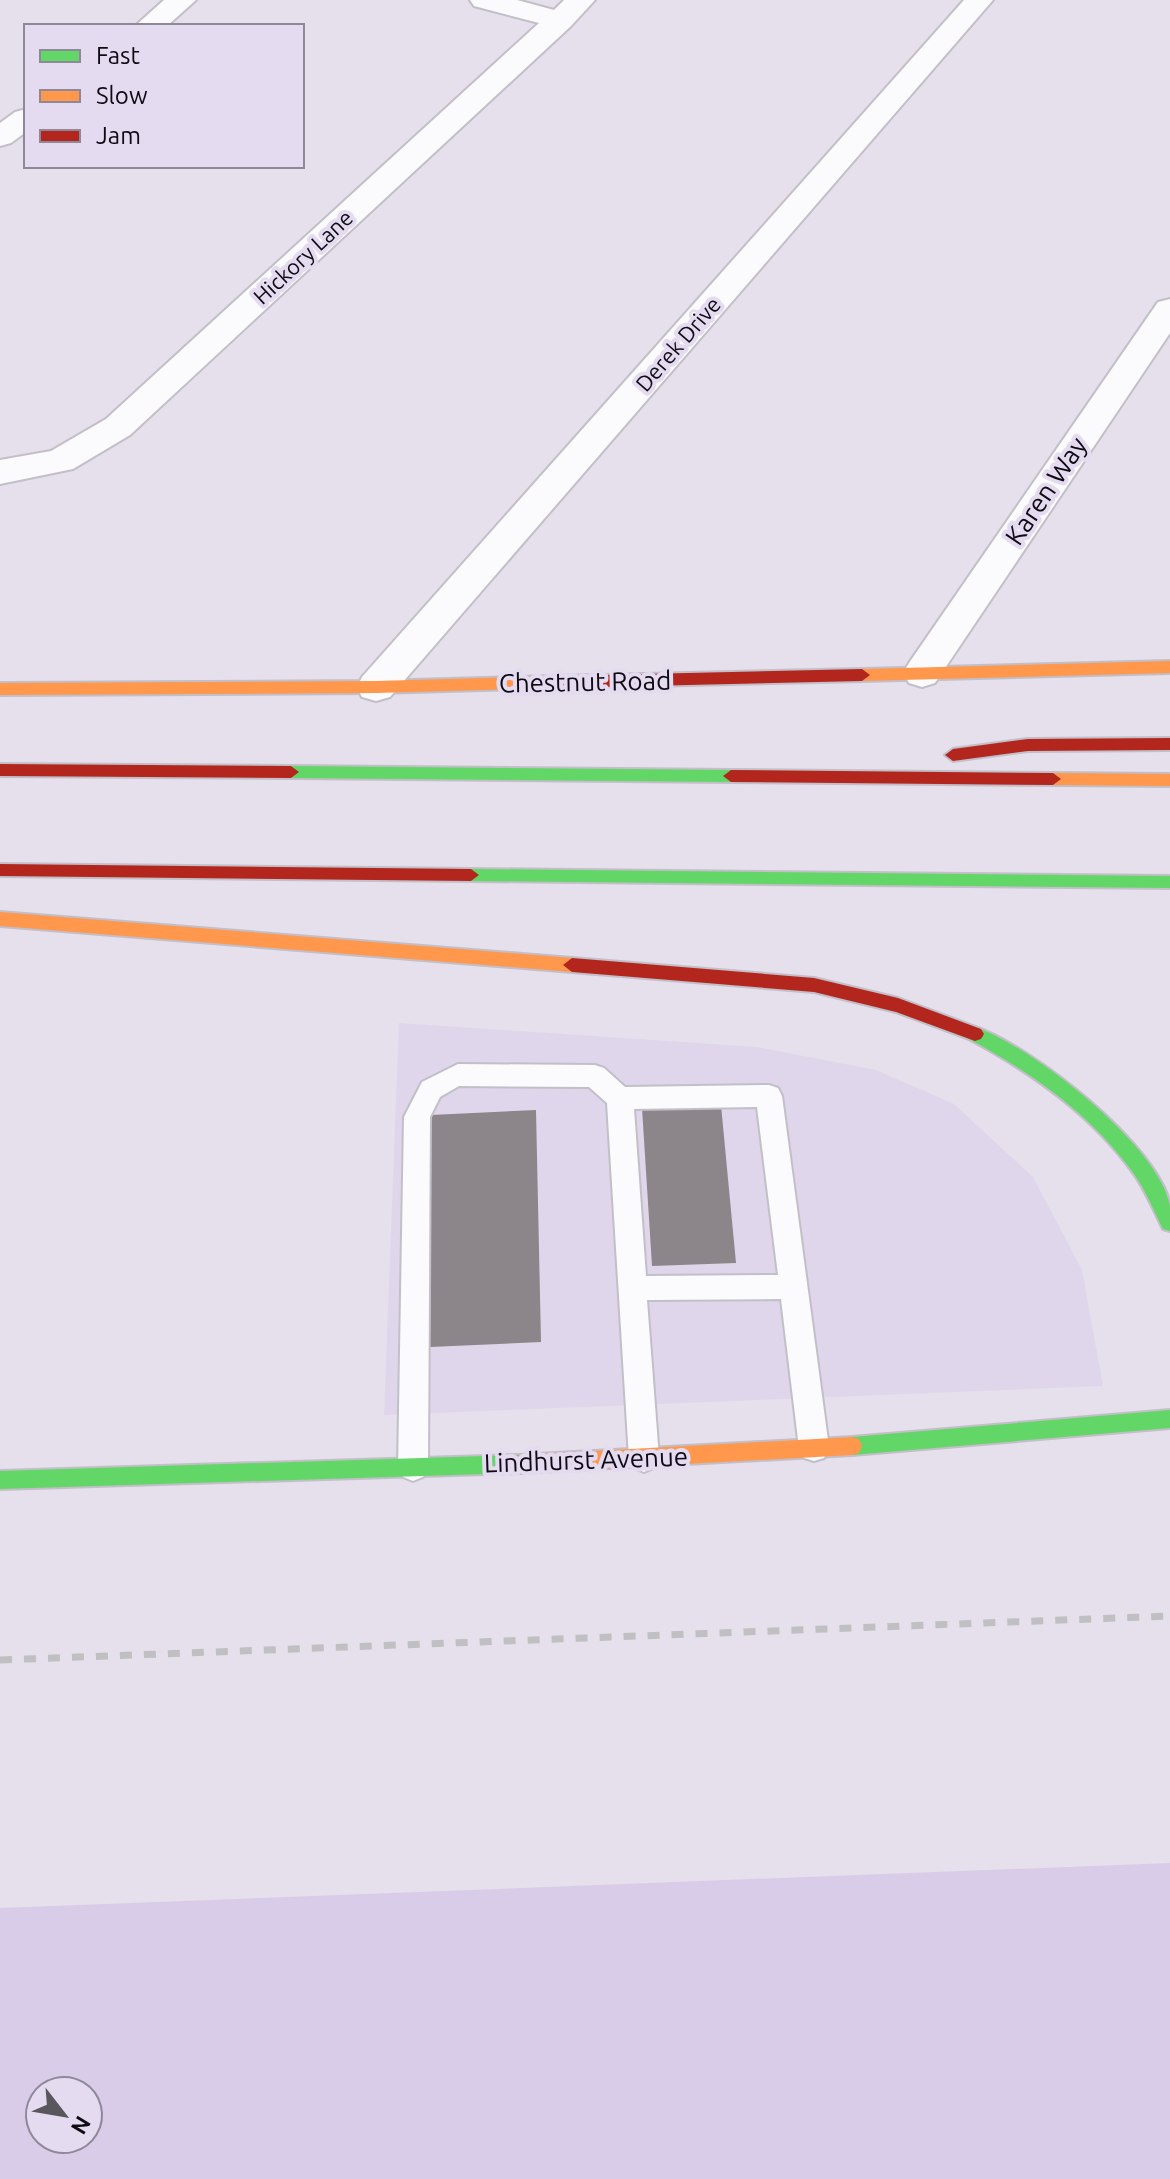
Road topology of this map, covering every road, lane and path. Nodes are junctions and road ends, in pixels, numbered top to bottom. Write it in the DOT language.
graph roads {
  1 [pos="182,0"];
  2 [pos="484,0"];
  3 [pos="979,0"];
  4 [pos="571,10"];
  5 [pos="152,24"];
  6 [pos="24,119"];
  7 [pos="0,137"];
  8 [pos="1170,309"];
  9 [pos="0,472"];
  10 [pos="1170,667"];
  11 [pos="922,673"];
  12 [pos="376,687"];
  13 [pos="0,689"];
  14 [pos="1170,744"];
  15 [pos="0,770"];
  16 [pos="782,778"];
  17 [pos="1170,780"];
  18 [pos="0,870"];
  19 [pos="1170,882"];
  20 [pos="0,919"];
  21 [pos="620,1098"];
  22 [pos="1170,1223"];
  23 [pos="794,1287"];
  24 [pos="633,1288"];
  25 [pos="1170,1419"];
  26 [pos="814,1448"];
  27 [pos="644,1458"];
  28 [pos="413,1467"];
  29 [pos="0,1480"];
  1 -- 5 [label="street"];
  2 -- 4 [label="street"];
  3 -- 12 [label="street, Derek Drive"];
  4 -- 9 [label="street, Hickory Lane"];
  6 -- 7 [label="street"];
  8 -- 11 [label="street, Karen Way"];
  10 -- 11 [label="main road, Chestnut Road"];
  11 -- 12 [label="main road, Chestnut Road"];
  12 -- 13 [label="main road, Chestnut Road"];
  14 -- 16 [label="main road"];
  15 -- 16 [label="main road"];
  16 -- 17 [label="main road"];
  18 -- 19 [label="main road"];
  20 -- 22 [label="main road"];
  21 -- 23 [label="lane"];
  21 -- 24 [label="lane"];
  21 -- 28 [label="lane"];
  23 -- 24 [label="lane"];
  23 -- 26 [label="lane"];
  24 -- 27 [label="lane"];
  25 -- 26 [label="main road, Lindhurst Avenue"];
  26 -- 27 [label="main road, Lindhurst Avenue"];
  27 -- 28 [label="main road, Lindhurst Avenue"];
  28 -- 29 [label="main road, Lindhurst Avenue"];
}
